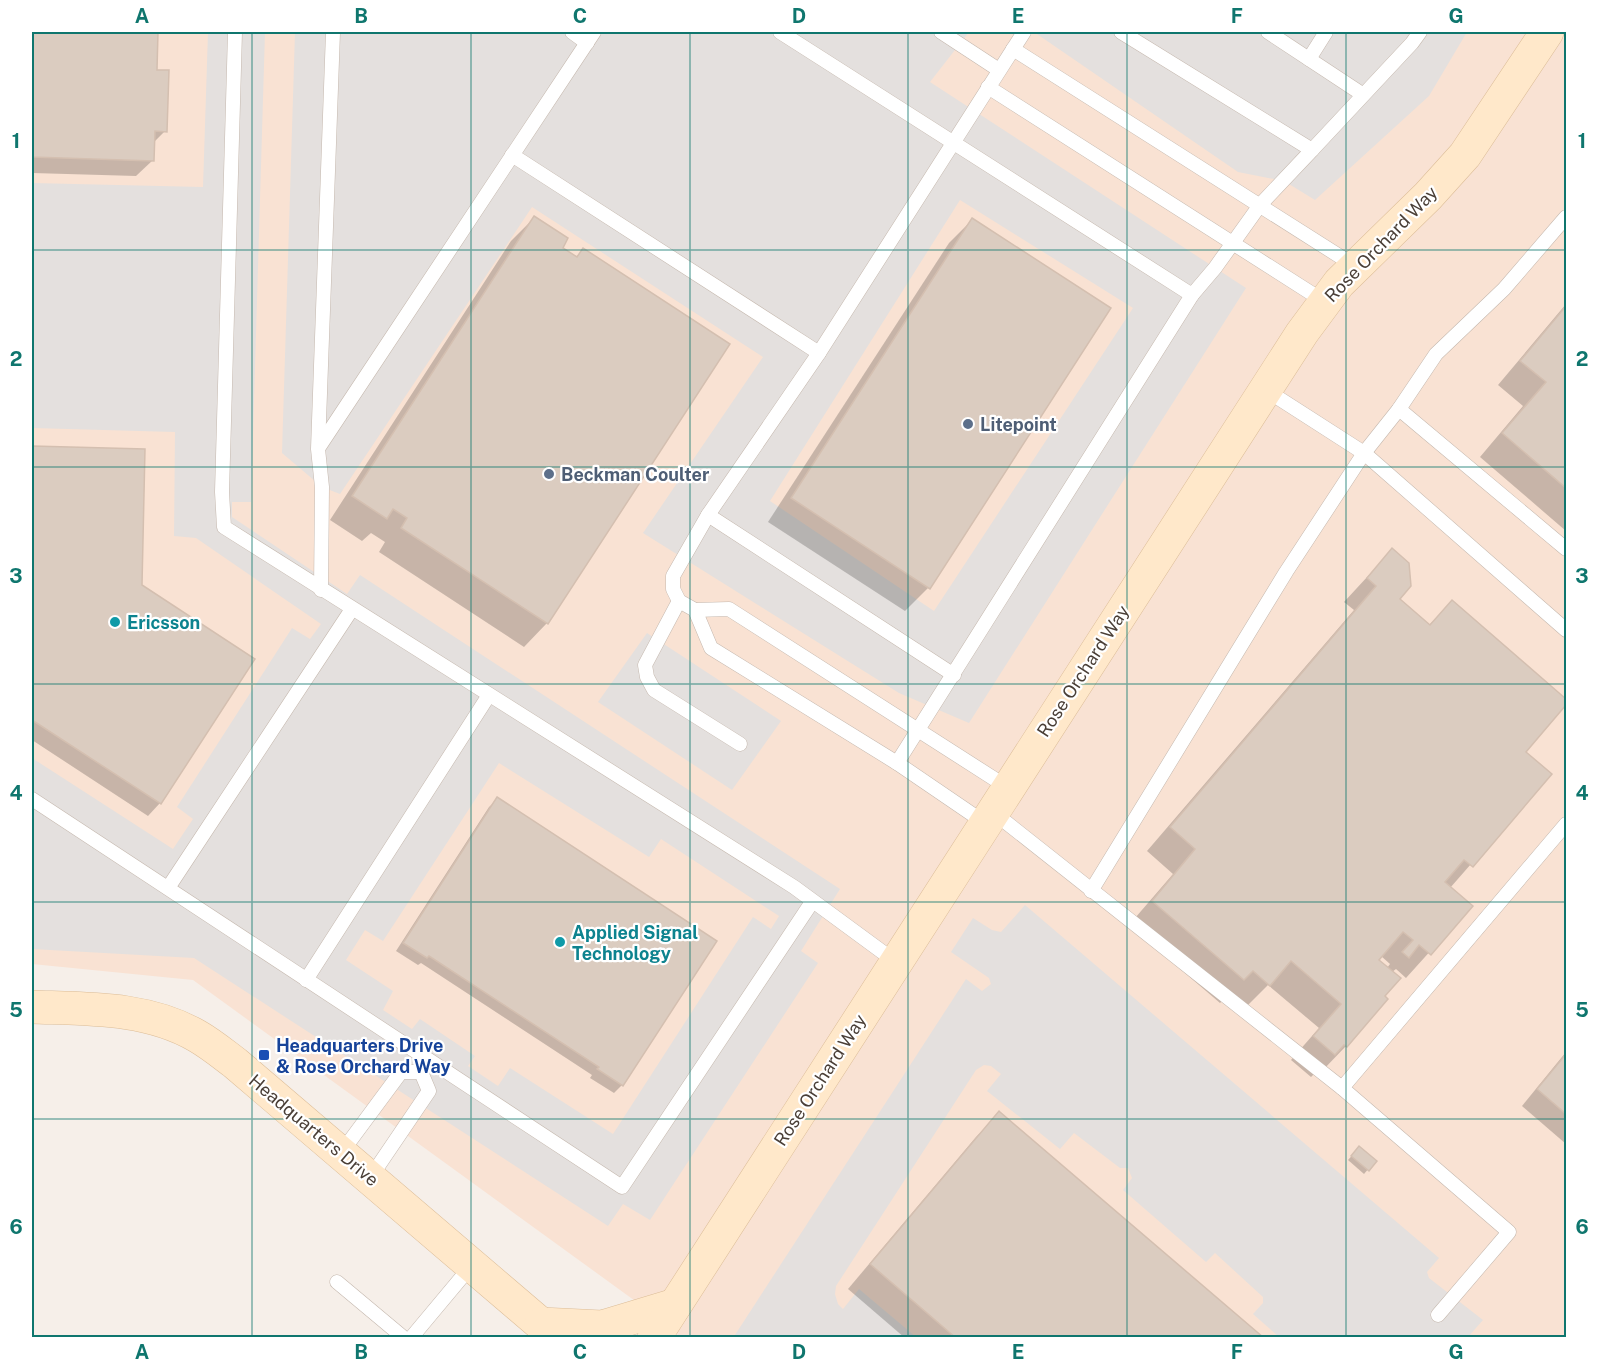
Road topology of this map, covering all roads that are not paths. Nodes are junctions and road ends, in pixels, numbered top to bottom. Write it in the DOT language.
graph roads {
  1 [pos="235,32"];
  2 [pos="333,32"];
  3 [pos="572,32"];
  4 [pos="780,32"];
  5 [pos="941,32"];
  6 [pos="1023,32"];
  7 [pos="1121,32"];
  8 [pos="1268,32"];
  9 [pos="1326,32"];
  10 [pos="1419,32"];
  11 [pos="1547,32"];
  12 [pos="591,37"];
  13 [pos="1013,49"];
  14 [pos="1310,59"];
  15 [pos="999,70"];
  16 [pos="988,87"];
  17 [pos="1362,94"];
  18 [pos="953,142"];
  19 [pos="1312,150"];
  20 [pos="512,155"];
  21 [pos="1260,205"];
  22 [pos="1566,217"];
  23 [pos="1231,244"];
  24 [pos="1355,266"];
  25 [pos="1192,295"];
  26 [pos="1325,302"];
  27 [pos="819,353"];
  28 [pos="1266,390"];
  29 [pos="1399,409"];
  30 [pos="318,449"];
  31 [pos="1364,453"];
  32 [pos="708,515"];
  33 [pos="1566,549"];
  34 [pos="321,590"];
  35 [pos="680,601"];
  36 [pos="352,609"];
  37 [pos="695,610"];
  38 [pos="1566,630"];
  39 [pos="954,675"];
  40 [pos="489,695"];
  41 [pos="919,730"];
  42 [pos="740,744"];
  43 [pos="897,763"];
  44 [pos="32,799"];
  45 [pos="995,808"];
  46 [pos="1566,824"];
  47 [pos="168,888"];
  48 [pos="1091,891"];
  49 [pos="812,902"];
  50 [pos="896,962"];
  51 [pos="306,980"];
  52 [pos="32,1007"];
  53 [pos="424,1066"];
  54 [pos="1342,1089"];
  55 [pos="341,1153"];
  56 [pos="370,1178"];
  57 [pos="472,1265"];
  58 [pos="337,1282"];
  59 [pos="675,1305"];
  60 [pos="1438,1315"];
  61 [pos="549,1331"];
  62 [pos="404,1338"];
  63 [pos="411,1338"];
  64 [pos="654,1338"];
  1 -- 34 [label="lane"];
  2 -- 30 [label="lane"];
  3 -- 12 [label="lane"];
  4 -- 18 [label="lane"];
  5 -- 15 [label="lane"];
  6 -- 13 [label="lane"];
  7 -- 19 [label="lane"];
  8 -- 14 [label="lane"];
  9 -- 14 [label="lane"];
  10 -- 17 [label="lane"];
  11 -- 24 [label="street, Rose Orchard Way"];
  12 -- 20 [label="lane"];
  13 -- 15 [label="lane"];
  13 -- 21 [label="lane"];
  14 -- 17 [label="lane"];
  15 -- 16 [label="lane"];
  16 -- 18 [label="lane"];
  16 -- 23 [label="lane"];
  17 -- 19 [label="lane"];
  18 -- 25 [label="lane"];
  18 -- 27 [label="lane"];
  19 -- 21 [label="lane"];
  20 -- 27 [label="lane"];
  20 -- 30 [label="lane"];
  21 -- 23 [label="lane"];
  21 -- 24 [label="lane"];
  22 -- 29 [label="lane"];
  23 -- 25 [label="lane"];
  23 -- 26 [label="lane"];
  24 -- 26 [label="street, Rose Orchard Way"];
  25 -- 39 [label="lane"];
  26 -- 28 [label="street, Rose Orchard Way"];
  27 -- 32 [label="lane"];
  28 -- 31 [label="lane"];
  28 -- 45 [label="street, Rose Orchard Way"];
  29 -- 31 [label="lane"];
  29 -- 33 [label="lane"];
  30 -- 34 [label="lane"];
  31 -- 38 [label="lane"];
  31 -- 48 [label="lane"];
  32 -- 35 [label="lane"];
  32 -- 39 [label="lane"];
  34 -- 36 [label="lane"];
  35 -- 37 [label="lane"];
  35 -- 42 [label="lane"];
  36 -- 40 [label="lane"];
  36 -- 47 [label="lane"];
  37 -- 41 [label="lane"];
  37 -- 43 [label="lane"];
  39 -- 41 [label="lane"];
  40 -- 49 [label="lane"];
  40 -- 51 [label="lane"];
  41 -- 43 [label="lane"];
  41 -- 45 [label="lane"];
  43 -- 45 [label="lane"];
  44 -- 47 [label="lane"];
  45 -- 48 [label="lane"];
  45 -- 50 [label="street, Rose Orchard Way"];
  46 -- 54 [label="lane"];
  47 -- 51 [label="lane"];
  48 -- 54 [label="lane"];
  49 -- 50 [label="lane"];
  49 -- 53 [label="lane"];
  50 -- 59 [label="street, Rose Orchard Way"];
  51 -- 53 [label="lane"];
  52 -- 55 [label="street, Headquarters Drive"];
  53 -- 55 [label="lane"];
  53 -- 56 [label="lane"];
  54 -- 60 [label="lane"];
  55 -- 56 [label="street, Headquarters Drive"];
  56 -- 57 [label="street, Headquarters Drive"];
  57 -- 61 [label="street, Headquarters Drive"];
  57 -- 63 [label="lane"];
  58 -- 62 [label="lane"];
  59 -- 61 [label="street"];
  59 -- 64 [label="street, Rose Orchard Way"];
}
